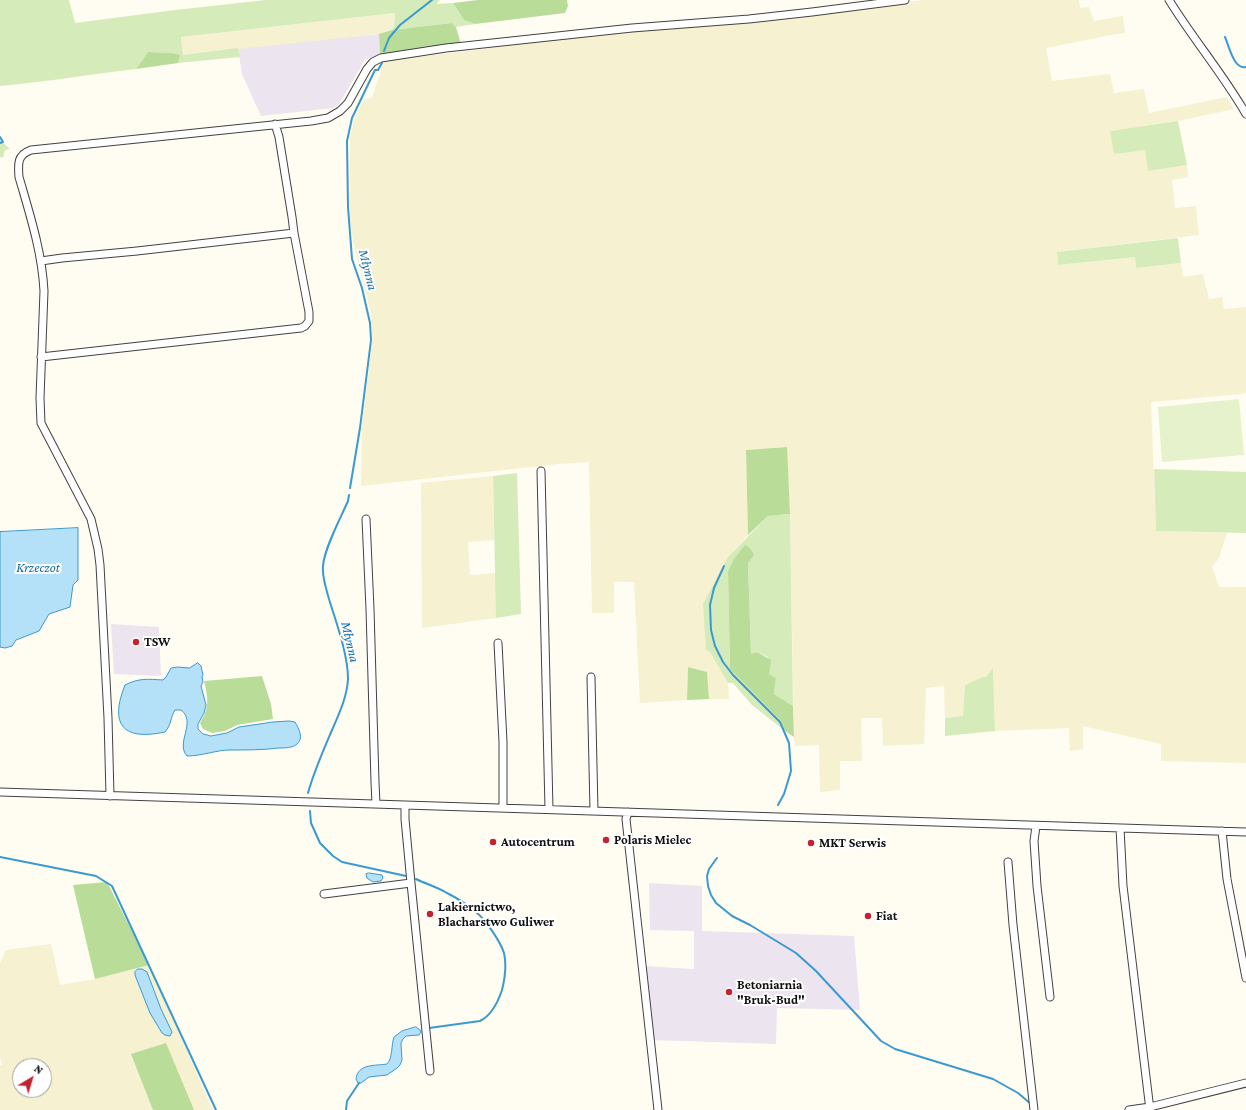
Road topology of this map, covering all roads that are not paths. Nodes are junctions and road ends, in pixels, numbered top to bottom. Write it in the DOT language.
graph roads {
  1 [pos="905,0"];
  2 [pos="1169,0"];
  3 [pos="1246,114"];
  4 [pos="275,124"];
  5 [pos="294,232"];
  6 [pos="41,261"];
  7 [pos="41,357"];
  8 [pos="541,471"];
  9 [pos="366,519"];
  10 [pos="498,643"];
  11 [pos="591,677"];
  12 [pos="0,792"];
  13 [pos="110,796"];
  14 [pos="376,804"];
  15 [pos="405,805"];
  16 [pos="503,808"];
  17 [pos="549,809"];
  18 [pos="594,811"];
  19 [pos="628,812"];
  20 [pos="1036,826"];
  21 [pos="1120,828"];
  22 [pos="1222,831"];
  23 [pos="1246,832"];
  24 [pos="1008,862"];
  25 [pos="411,883"];
  26 [pos="324,894"];
  27 [pos="1246,978"];
  28 [pos="1050,997"];
  29 [pos="430,1071"];
  30 [pos="1246,1084"];
  31 [pos="1150,1109"];
  32 [pos="658,1110"];
  33 [pos="1034,1110"];
  34 [pos="1129,1110"];
  1 -- 4 [label="street"];
  2 -- 3 [label="street"];
  4 -- 5 [label="street"];
  4 -- 6 [label="street"];
  5 -- 6 [label="street"];
  5 -- 7 [label="street"];
  6 -- 7 [label="street"];
  7 -- 13 [label="street"];
  8 -- 17 [label="street"];
  9 -- 14 [label="street"];
  10 -- 16 [label="street"];
  11 -- 18 [label="street"];
  12 -- 13 [label="street"];
  13 -- 14 [label="street"];
  14 -- 15 [label="street"];
  15 -- 16 [label="street"];
  15 -- 25 [label="street"];
  16 -- 17 [label="street"];
  17 -- 18 [label="street"];
  18 -- 19 [label="street"];
  19 -- 20 [label="street"];
  19 -- 32 [label="street"];
  20 -- 21 [label="street"];
  20 -- 28 [label="street"];
  21 -- 22 [label="street"];
  21 -- 31 [label="street"];
  22 -- 23 [label="street"];
  22 -- 27 [label="street"];
  24 -- 33 [label="street"];
  25 -- 26 [label="street"];
  25 -- 29 [label="street"];
  30 -- 31 [label="street"];
  31 -- 34 [label="street"];
}
